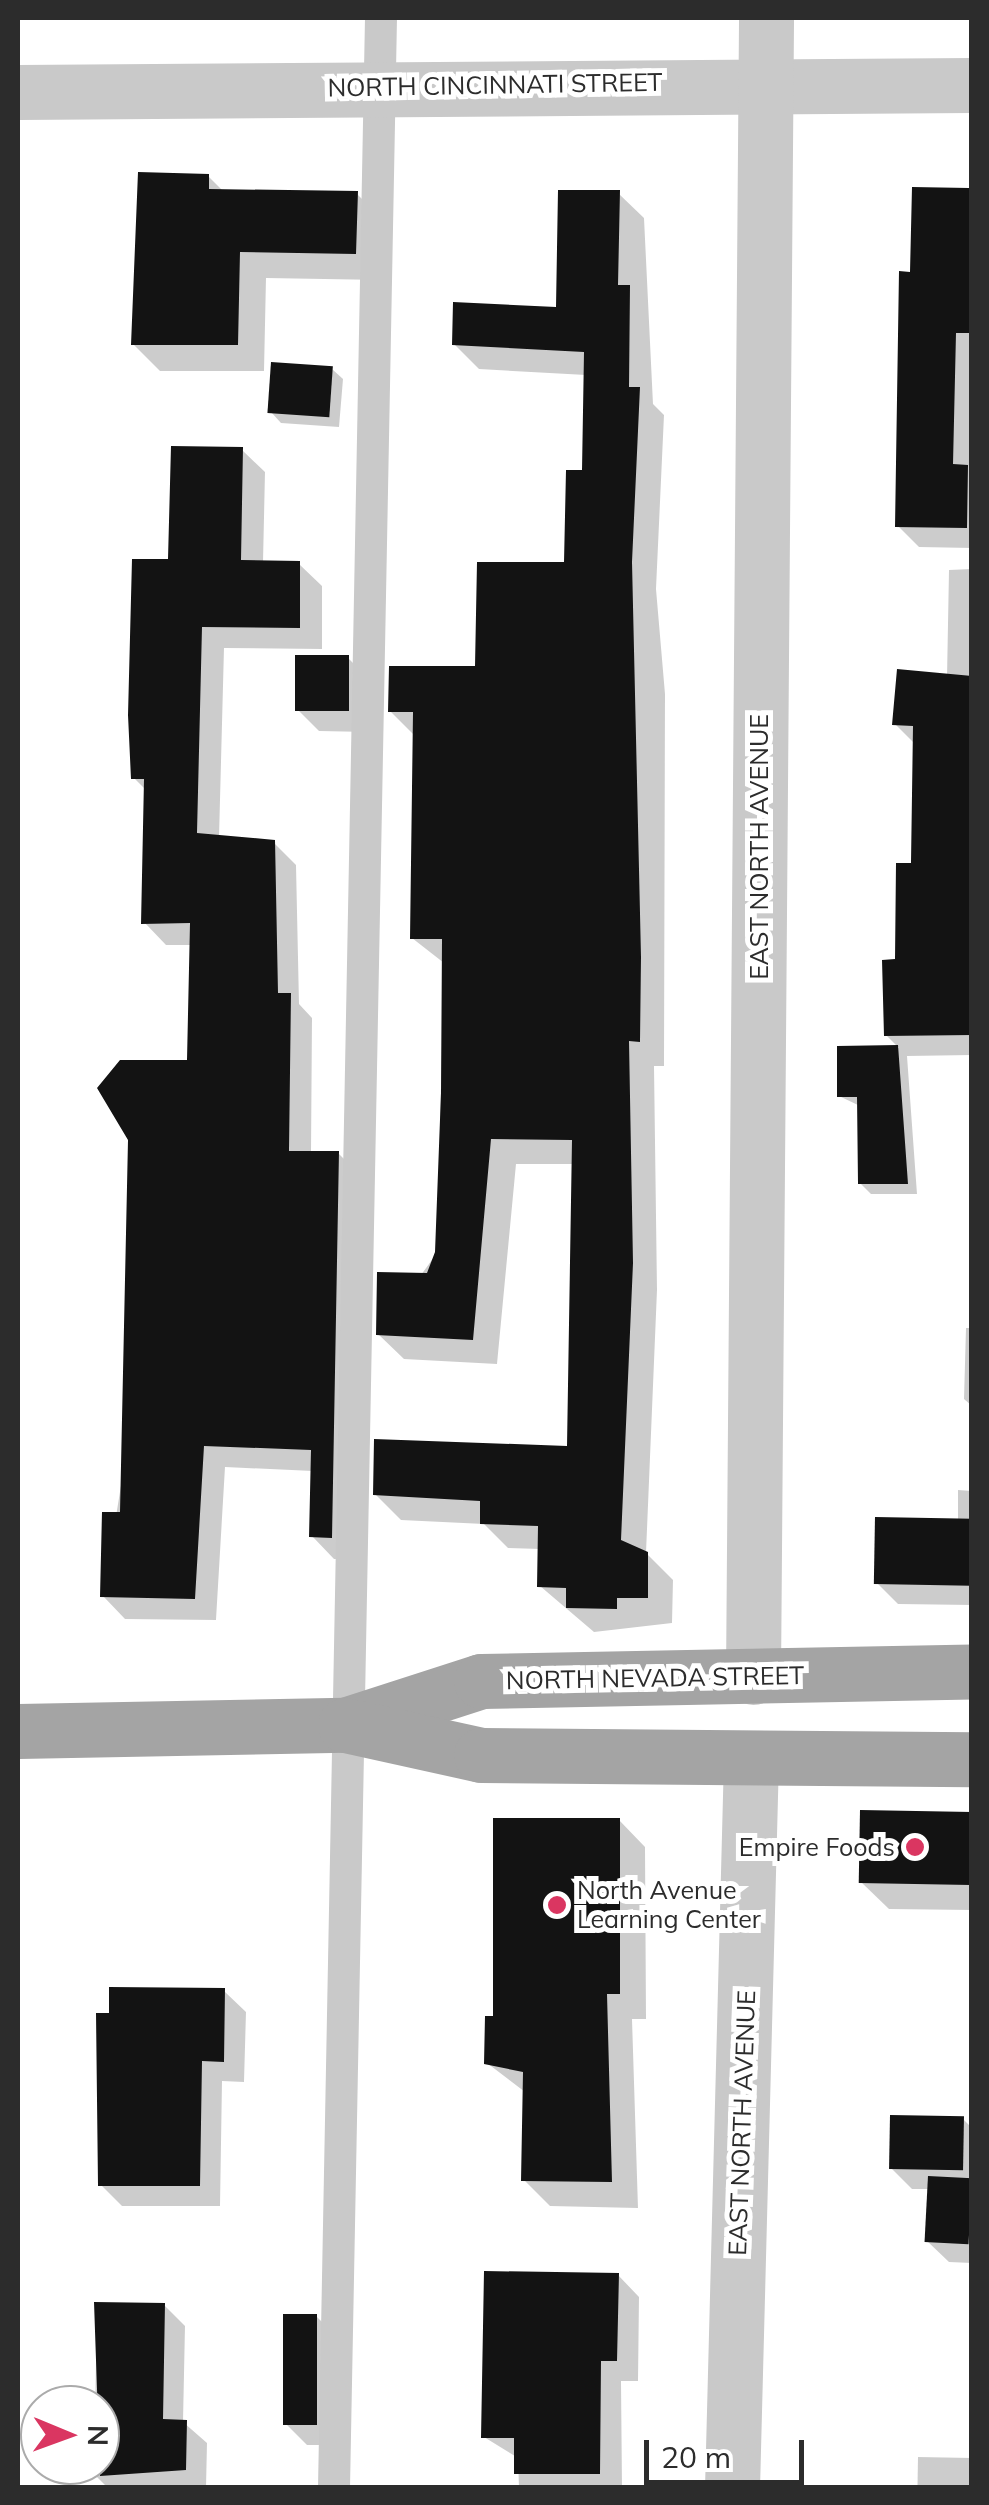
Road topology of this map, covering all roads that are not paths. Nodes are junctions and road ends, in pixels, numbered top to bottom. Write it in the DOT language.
graph roads {
  1 [pos="382,18"];
  2 [pos="766,18"];
  3 [pos="765,80"];
  4 [pos="972,85"];
  5 [pos="380,87"];
  6 [pos="18,92"];
  7 [pos="972,1672"];
  8 [pos="752,1677"];
  9 [pos="345,1725"];
  10 [pos="18,1731"];
  11 [pos="751,1758"];
  12 [pos="972,1759"];
  13 [pos="334,2488"];
  14 [pos="732,2488"];
  1 -- 5 [label="lane"];
  2 -- 3 [label="street, EAST NORTH AVENUE"];
  3 -- 4 [label="street, NORTH CINCINNATI STREET"];
  3 -- 5 [label="street, NORTH CINCINNATI STREET"];
  3 -- 8 [label="street, EAST NORTH AVENUE"];
  5 -- 6 [label="street, NORTH CINCINNATI STREET"];
  5 -- 9 [label="lane"];
  7 -- 8 [label="main road, NORTH NEVADA STREET"];
  8 -- 9 [label="main road, NORTH NEVADA STREET"];
  9 -- 10 [label="main road, NORTH NEVADA STREET"];
  9 -- 11 [label="main road, NORTH NEVADA STREET"];
  9 -- 13 [label="lane"];
  11 -- 12 [label="main road, NORTH NEVADA STREET"];
  11 -- 14 [label="street, EAST NORTH AVENUE"];
}
